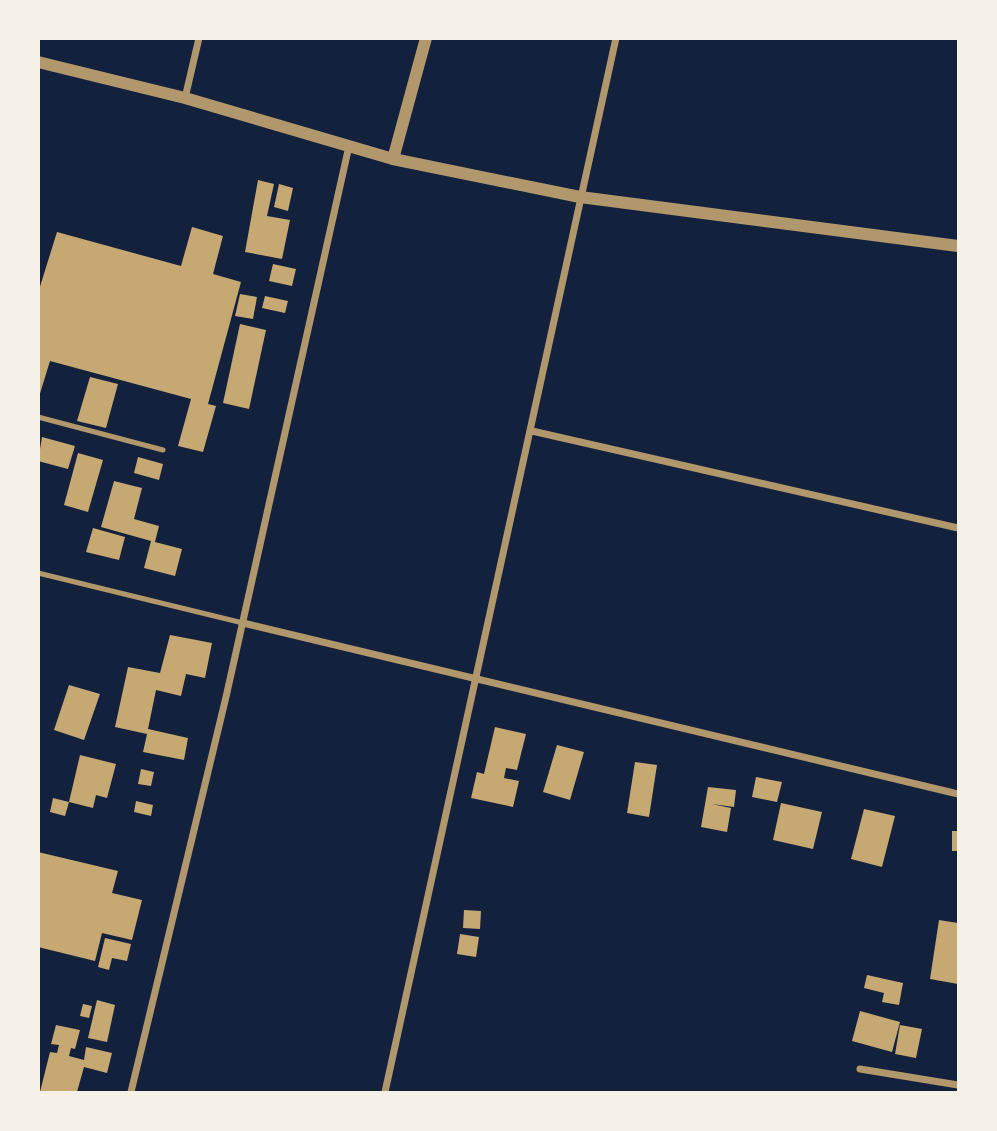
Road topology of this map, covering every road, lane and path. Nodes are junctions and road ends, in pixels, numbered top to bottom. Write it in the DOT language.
graph roads {
  1 [pos="199,38"];
  2 [pos="426,38"];
  3 [pos="616,38"];
  4 [pos="38,62"];
  5 [pos="185,98"];
  6 [pos="349,146"];
  7 [pos="393,159"];
  8 [pos="580,197"];
  9 [pos="958,246"];
  10 [pos="38,417"];
  11 [pos="532,431"];
  12 [pos="163,450"];
  13 [pos="958,528"];
  14 [pos="38,572"];
  15 [pos="243,623"];
  16 [pos="478,677"];
  17 [pos="958,794"];
  18 [pos="860,1069"];
  19 [pos="958,1085"];
  20 [pos="131,1093"];
  21 [pos="385,1093"];
  1 -- 5 [label="street"];
  2 -- 7 [label="street"];
  3 -- 8 [label="street"];
  4 -- 5 [label="street"];
  5 -- 6 [label="street"];
  6 -- 7 [label="street"];
  6 -- 15 [label="street"];
  7 -- 8 [label="street"];
  8 -- 9 [label="street"];
  8 -- 11 [label="street"];
  10 -- 12 [label="lane"];
  11 -- 13 [label="street"];
  11 -- 16 [label="street"];
  14 -- 15 [label="lane"];
  15 -- 16 [label="street"];
  15 -- 20 [label="street"];
  16 -- 17 [label="street"];
  16 -- 21 [label="street"];
  18 -- 19 [label="street"];
}
